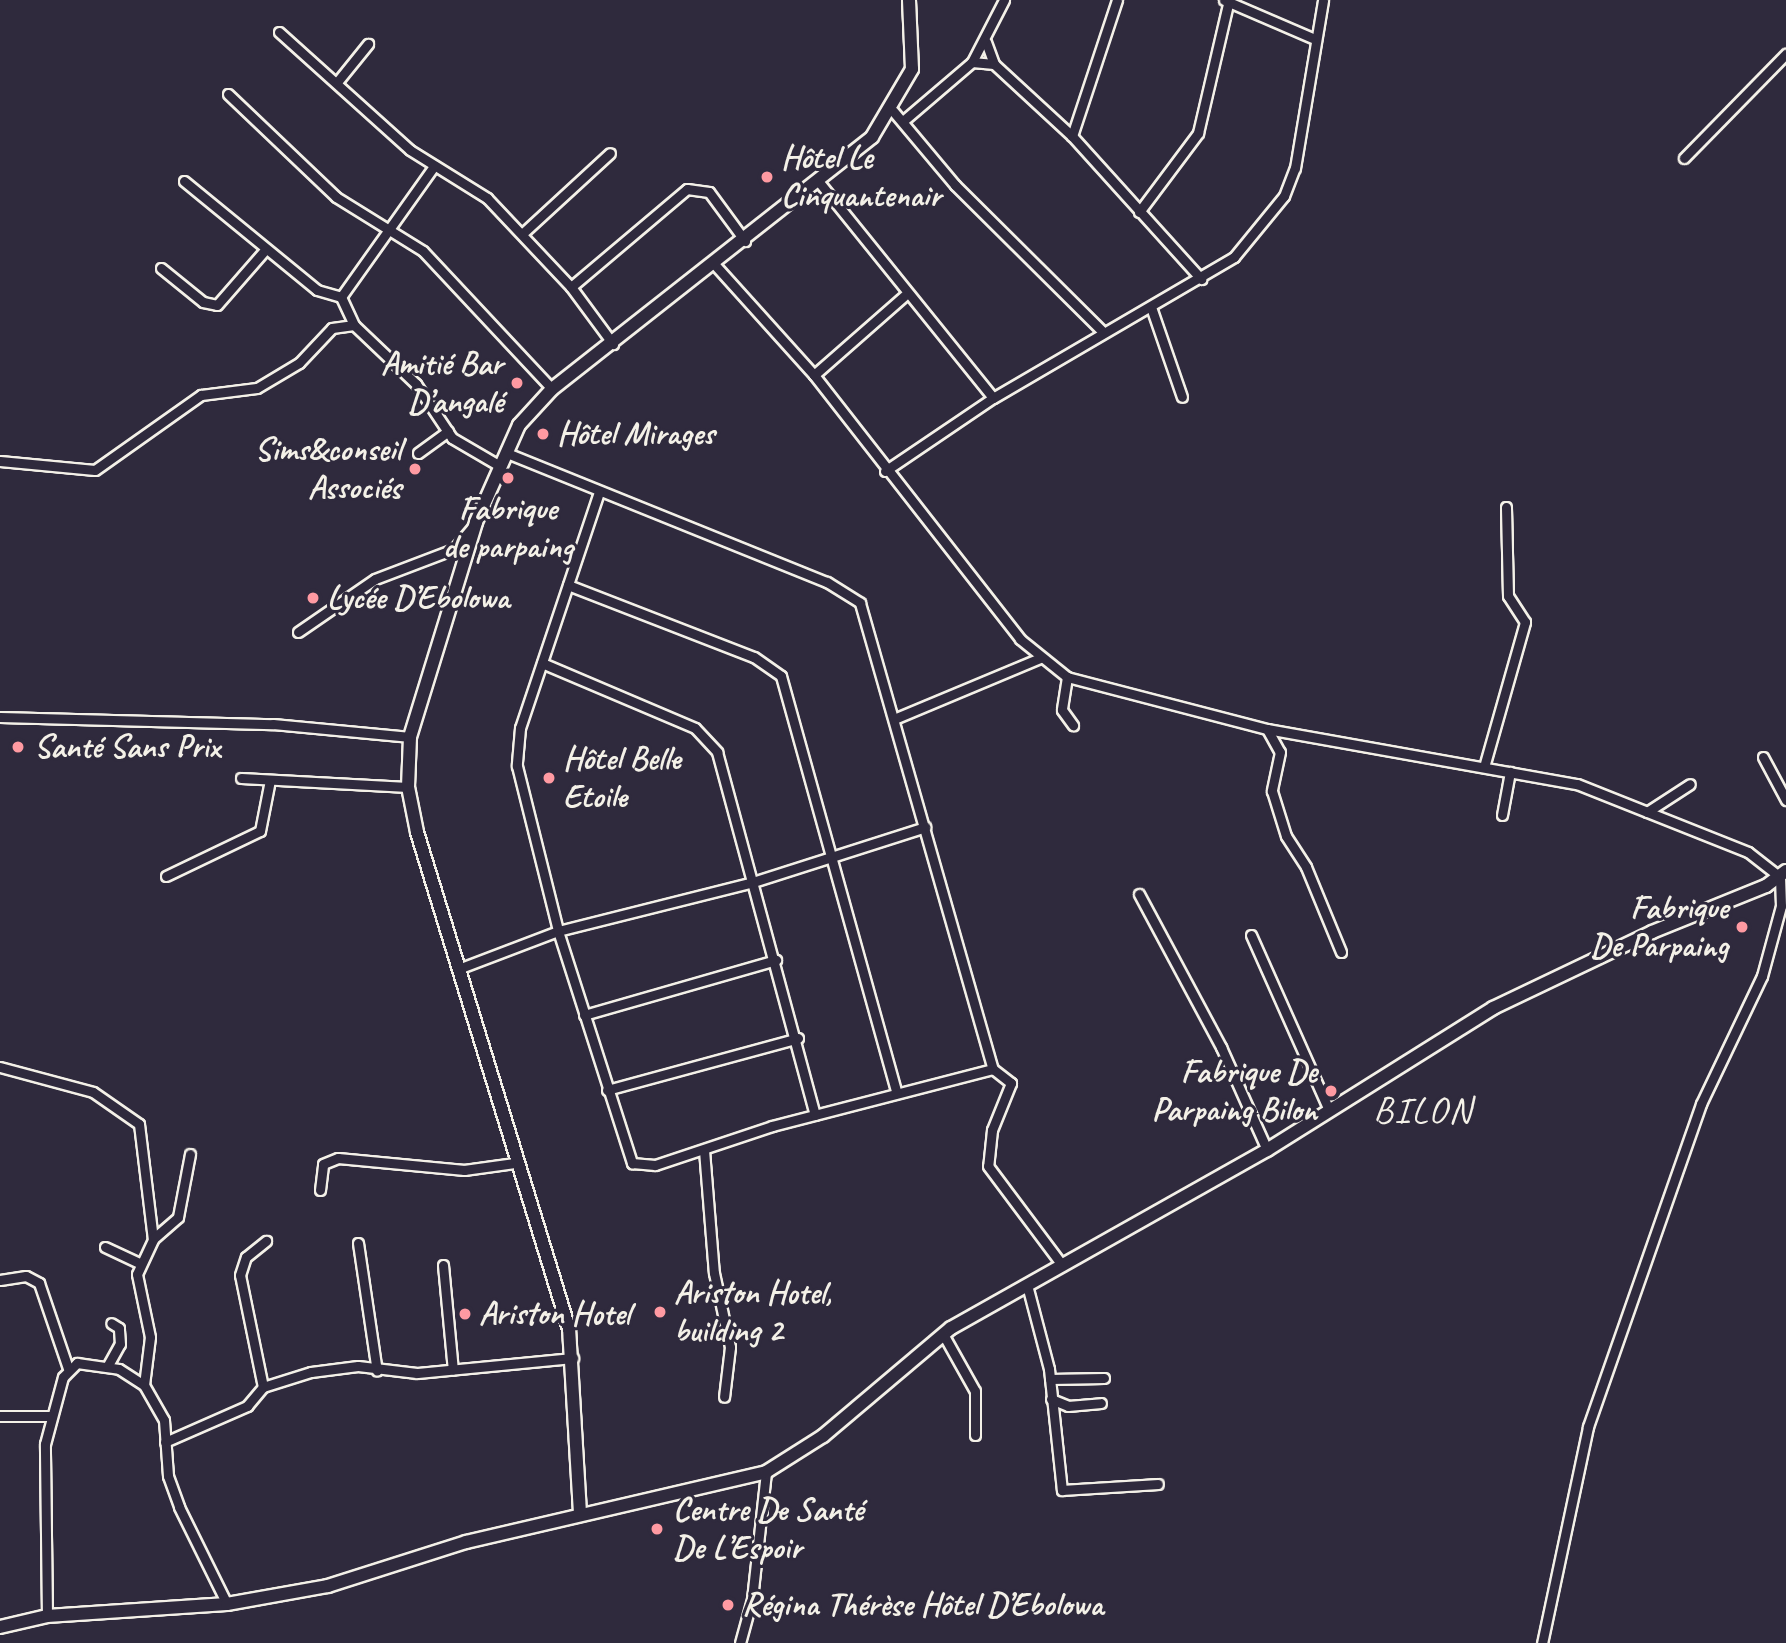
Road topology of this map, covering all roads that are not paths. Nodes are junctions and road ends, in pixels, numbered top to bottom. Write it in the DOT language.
graph roads {
  1 [pos="909,0"];
  2 [pos="1004,0"];
  3 [pos="1116,0"];
  4 [pos="1323,0"];
  5 [pos="1227,1"];
  6 [pos="279,32"];
  7 [pos="1315,38"];
  8 [pos="986,42"];
  9 [pos="368,44"];
  10 [pos="1786,54"];
  11 [pos="972,62"];
  12 [pos="994,64"];
  13 [pos="338,81"];
  14 [pos="228,94"];
  15 [pos="892,111"];
  16 [pos="903,121"];
  17 [pos="1072,136"];
  18 [pos="610,153"];
  19 [pos="1684,158"];
  20 [pos="435,166"];
  21 [pos="184,181"];
  22 [pos="819,182"];
  23 [pos="1139,212"];
  24 [pos="388,228"];
  25 [pos="523,233"];
  26 [pos="746,241"];
  27 [pos="265,250"];
  28 [pos="715,265"];
  29 [pos="161,268"];
  30 [pos="1201,279"];
  31 [pos="572,287"];
  32 [pos="904,296"];
  33 [pos="341,297"];
  34 [pos="1151,307"];
  35 [pos="354,326"];
  36 [pos="1103,332"];
  37 [pos="613,344"];
  38 [pos="814,375"];
  39 [pos="552,389"];
  40 [pos="1182,397"];
  41 [pos="993,398"];
  42 [pos="448,431"];
  43 [pos="418,453"];
  44 [pos="507,453"];
  45 [pos="0,461"];
  46 [pos="500,466"];
  47 [pos="885,471"];
  48 [pos="599,492"];
  49 [pos="1506,507"];
  50 [pos="476,522"];
  51 [pos="568,585"];
  52 [pos="298,632"];
  53 [pos="1040,658"];
  54 [pos="542,663"];
  55 [pos="1067,677"];
  56 [pos="0,718"];
  57 [pos="894,719"];
  58 [pos="1073,725"];
  59 [pos="1267,729"];
  60 [pos="410,737"];
  61 [pos="1763,757"];
  62 [pos="1484,767"];
  63 [pos="1510,772"];
  64 [pos="240,778"];
  65 [pos="270,780"];
  66 [pos="1690,784"];
  67 [pos="408,787"];
  68 [pos="1786,800"];
  69 [pos="1647,812"];
  70 [pos="1502,815"];
  71 [pos="925,827"];
  72 [pos="831,859"];
  73 [pos="1783,874"];
  74 [pos="166,876"];
  75 [pos="753,882"];
  76 [pos="1139,894"];
  77 [pos="558,931"];
  78 [pos="1251,935"];
  79 [pos="1341,952"];
  80 [pos="776,960"];
  81 [pos="458,969"];
  82 [pos="584,1014"];
  83 [pos="798,1038"];
  84 [pos="0,1068"];
  85 [pos="993,1069"];
  86 [pos="607,1090"];
  87 [pos="897,1093"];
  88 [pos="1328,1108"];
  89 [pos="815,1115"];
  90 [pos="704,1150"];
  91 [pos="1267,1150"];
  92 [pos="190,1154"];
  93 [pos="515,1163"];
  94 [pos="320,1190"];
  95 [pos="153,1239"];
  96 [pos="266,1241"];
  97 [pos="358,1242"];
  98 [pos="105,1247"];
  99 [pos="141,1263"];
  100 [pos="443,1265"];
  101 [pos="1062,1265"];
  102 [pos="0,1280"];
  103 [pos="1027,1285"];
  104 [pos="111,1323"];
  105 [pos="943,1334"];
  106 [pos="573,1358"];
  107 [pos="107,1367"];
  108 [pos="68,1368"];
  109 [pos="453,1370"];
  110 [pos="377,1371"];
  111 [pos="1104,1378"];
  112 [pos="1050,1379"];
  113 [pos="144,1385"];
  114 [pos="263,1387"];
  115 [pos="724,1397"];
  116 [pos="1051,1399"];
  117 [pos="1101,1403"];
  118 [pos="0,1416"];
  119 [pos="49,1416"];
  120 [pos="975,1435"];
  121 [pos="165,1442"];
  122 [pos="766,1472"];
  123 [pos="1158,1484"];
  124 [pos="580,1513"];
  125 [pos="227,1604"];
  126 [pos="47,1616"];
  127 [pos="0,1627"];
  128 [pos="740,1643"];
  129 [pos="1542,1643"];
  1 -- 15 [label="main road"];
  2 -- 8 [label="street"];
  3 -- 17 [label="street"];
  4 -- 7 [label="street"];
  5 -- 7 [label="street"];
  5 -- 23 [label="street"];
  6 -- 13 [label="street"];
  7 -- 30 [label="street"];
  8 -- 11 [label="street"];
  8 -- 12 [label="street"];
  9 -- 13 [label="street"];
  10 -- 19 [label="street"];
  11 -- 12 [label="street"];
  11 -- 16 [label="street"];
  12 -- 17 [label="street"];
  13 -- 20 [label="street"];
  14 -- 24 [label="street"];
  15 -- 16 [label="street"];
  15 -- 22 [label="main road"];
  16 -- 36 [label="street"];
  17 -- 23 [label="street"];
  18 -- 25 [label="street"];
  20 -- 24 [label="street"];
  20 -- 25 [label="street"];
  21 -- 27 [label="street"];
  22 -- 26 [label="main road"];
  22 -- 32 [label="street"];
  23 -- 30 [label="street"];
  24 -- 33 [label="street"];
  24 -- 39 [label="street"];
  25 -- 31 [label="street"];
  26 -- 28 [label="main road"];
  26 -- 31 [label="street"];
  27 -- 29 [label="street"];
  27 -- 33 [label="street"];
  28 -- 37 [label="main road"];
  28 -- 38 [label="street"];
  30 -- 34 [label="street"];
  31 -- 37 [label="street"];
  32 -- 38 [label="street"];
  32 -- 41 [label="street"];
  33 -- 35 [label="street"];
  34 -- 36 [label="street"];
  34 -- 40 [label="street"];
  35 -- 42 [label="street"];
  35 -- 45 [label="street"];
  36 -- 41 [label="street"];
  37 -- 39 [label="main road"];
  38 -- 47 [label="street"];
  39 -- 44 [label="main road"];
  41 -- 47 [label="street"];
  42 -- 43 [label="street"];
  42 -- 46 [label="street"];
  44 -- 46 [label="main road"];
  44 -- 48 [label="street"];
  46 -- 50 [label="main road"];
  47 -- 53 [label="street"];
  48 -- 51 [label="street"];
  48 -- 57 [label="street"];
  49 -- 62 [label="street"];
  50 -- 52 [label="street"];
  50 -- 60 [label="main road"];
  51 -- 54 [label="street"];
  51 -- 72 [label="street"];
  53 -- 55 [label="street"];
  53 -- 57 [label="street"];
  54 -- 75 [label="street"];
  54 -- 77 [label="street"];
  55 -- 58 [label="street"];
  55 -- 59 [label="street"];
  56 -- 60 [label="street"];
  57 -- 71 [label="street"];
  59 -- 62 [label="street"];
  59 -- 79 [label="street"];
  60 -- 67 [label="main road"];
  61 -- 68 [label="street"];
  62 -- 63 [label="street"];
  63 -- 69 [label="street"];
  63 -- 70 [label="street"];
  64 -- 65 [label="street"];
  65 -- 67 [label="street"];
  65 -- 74 [label="street"];
  66 -- 69 [label="street"];
  67 -- 81 [label="main road"];
  69 -- 73 [label="street"];
  71 -- 72 [label="street"];
  71 -- 85 [label="street"];
  72 -- 75 [label="street"];
  72 -- 87 [label="street"];
  73 -- 88 [label="main road"];
  73 -- 129 [label="street"];
  75 -- 77 [label="street"];
  75 -- 80 [label="street"];
  76 -- 91 [label="street"];
  77 -- 81 [label="street"];
  77 -- 82 [label="street"];
  78 -- 88 [label="street"];
  80 -- 82 [label="street"];
  80 -- 83 [label="street"];
  81 -- 93 [label="main road"];
  82 -- 86 [label="street"];
  83 -- 86 [label="street"];
  83 -- 89 [label="street"];
  84 -- 95 [label="street"];
  85 -- 87 [label="street"];
  85 -- 101 [label="street"];
  86 -- 90 [label="street"];
  87 -- 89 [label="street"];
  88 -- 91 [label="main road"];
  89 -- 90 [label="street"];
  90 -- 115 [label="street"];
  91 -- 101 [label="main road"];
  92 -- 95 [label="street"];
  93 -- 94 [label="street"];
  93 -- 106 [label="main road"];
  95 -- 99 [label="street"];
  96 -- 114 [label="street"];
  97 -- 110 [label="street"];
  98 -- 99 [label="street"];
  99 -- 113 [label="street"];
  100 -- 109 [label="street"];
  101 -- 103 [label="main road"];
  102 -- 108 [label="street"];
  103 -- 105 [label="main road"];
  103 -- 112 [label="street"];
  104 -- 107 [label="street"];
  105 -- 120 [label="street"];
  105 -- 122 [label="main road"];
  106 -- 109 [label="street"];
  106 -- 124 [label="main road"];
  107 -- 108 [label="street"];
  107 -- 113 [label="street"];
  108 -- 119 [label="street"];
  109 -- 110 [label="street"];
  110 -- 114 [label="street"];
  111 -- 112 [label="street"];
  112 -- 116 [label="street"];
  113 -- 121 [label="street"];
  114 -- 121 [label="street"];
  116 -- 117 [label="street"];
  116 -- 123 [label="street"];
  118 -- 119 [label="street"];
  119 -- 126 [label="street"];
  121 -- 125 [label="street"];
  122 -- 124 [label="main road"];
  122 -- 128 [label="street"];
  124 -- 125 [label="main road"];
  125 -- 126 [label="main road"];
  126 -- 127 [label="main road"];
}
